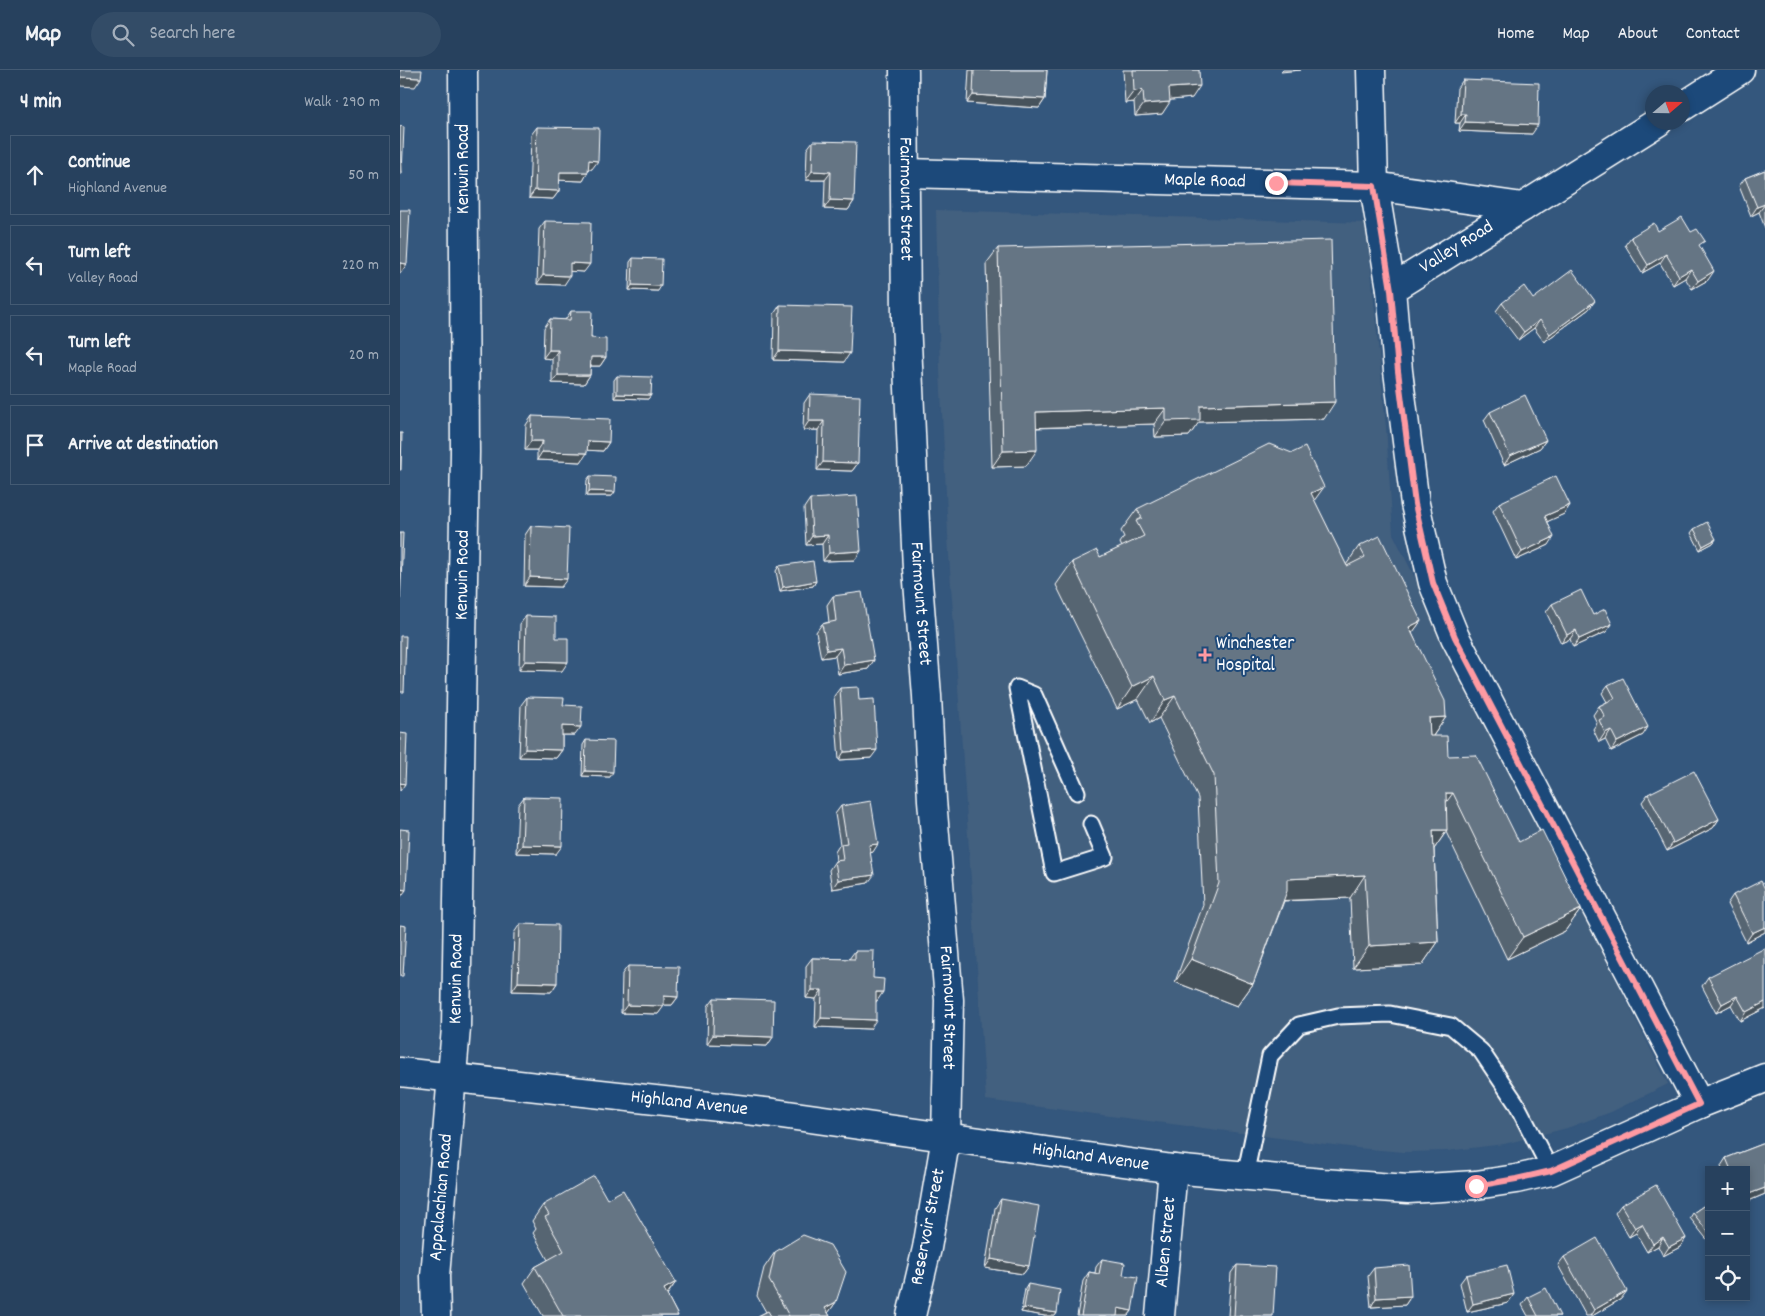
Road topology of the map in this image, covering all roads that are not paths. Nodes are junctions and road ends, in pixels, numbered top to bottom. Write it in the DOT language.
graph roads {
  1 [pos="463,70"];
  2 [pos="904,70"];
  3 [pos="1371,70"];
  4 [pos="1740,70"];
  5 [pos="1690,102"];
  6 [pos="1645,130"];
  7 [pos="906,173"];
  8 [pos="1374,186"];
  9 [pos="1523,207"];
  10 [pos="1391,290"];
  11 [pos="1077,792"];
  12 [pos="1091,824"];
  13 [pos="400,1072"];
  14 [pos="451,1078"];
  15 [pos="1765,1078"];
  16 [pos="1699,1104"];
  17 [pos="946,1137"];
  18 [pos="1173,1169"];
  19 [pos="1551,1171"];
  20 [pos="1245,1176"];
  21 [pos="436,1316"];
  22 [pos="911,1316"];
  23 [pos="1160,1316"];
  1 -- 14 [label="street, Kenwin Road"];
  2 -- 7 [label="street, Fairmount Street"];
  3 -- 8 [label="street"];
  4 -- 5 [label="street"];
  6 -- 9 [label="street"];
  7 -- 8 [label="street, Maple Road"];
  7 -- 17 [label="street, Fairmount Street"];
  8 -- 9 [label="street, Maple Road"];
  8 -- 10 [label="street"];
  9 -- 10 [label="street, Valley Road"];
  10 -- 16 [label="street"];
  11 -- 12 [label="lane"];
  13 -- 14 [label="street, Highland Avenue"];
  14 -- 17 [label="street, Highland Avenue"];
  14 -- 21 [label="street, Appalachian Road"];
  15 -- 16 [label="street, Highland Avenue"];
  16 -- 19 [label="street, Highland Avenue"];
  17 -- 18 [label="street, Highland Avenue"];
  17 -- 22 [label="street, Reservoir Street"];
  18 -- 20 [label="street, Highland Avenue"];
  18 -- 23 [label="street, Alben Street"];
  19 -- 20 [label="street, Highland Avenue"];
  19 -- 20 [label="lane"];
}
